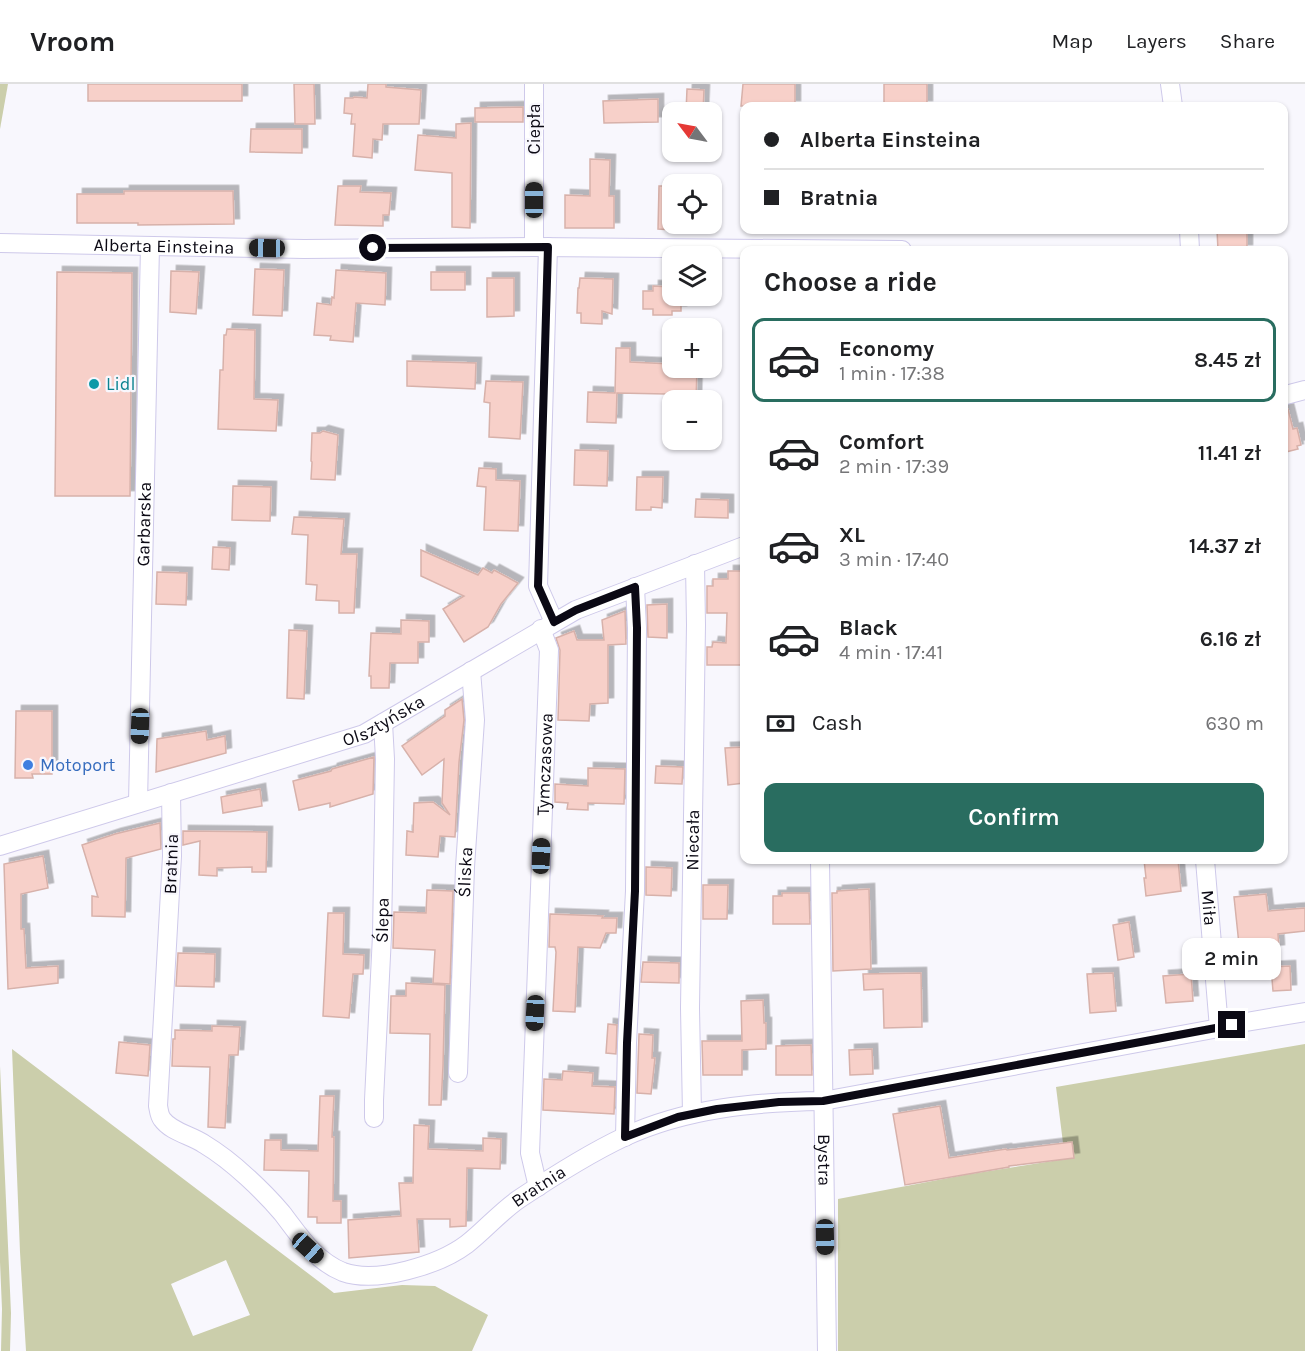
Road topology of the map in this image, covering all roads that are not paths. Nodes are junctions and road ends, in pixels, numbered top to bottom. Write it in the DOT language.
graph roads {
  1 [pos="534,84"];
  2 [pos="1170,84"];
  3 [pos="1172,102"];
  4 [pos="0,243"];
  5 [pos="150,246"];
  6 [pos="541,247"];
  7 [pos="740,249"];
  8 [pos="1305,390"];
  9 [pos="1288,394"];
  10 [pos="740,547"];
  11 [pos="695,564"];
  12 [pos="635,587"];
  13 [pos="547,626"];
  14 [pos="471,671"];
  15 [pos="383,723"];
  16 [pos="171,793"];
  17 [pos="138,803"];
  18 [pos="0,846"];
  19 [pos="820,864"];
  20 [pos="1205,864"];
  21 [pos="1305,1012"];
  22 [pos="1219,1028"];
  23 [pos="458,1073"];
  24 [pos="823,1101"];
  25 [pos="692,1114"];
  26 [pos="374,1118"];
  27 [pos="625,1137"];
  28 [pos="538,1187"];
  29 [pos="827,1351"];
  1 -- 6 [label="street, Ciepła"];
  2 -- 3 [label="street"];
  4 -- 5 [label="street, Alberta Einsteina"];
  5 -- 6 [label="street, Alberta Einsteina"];
  5 -- 17 [label="street, Garbarska"];
  6 -- 7 [label="street, Alberta Einsteina"];
  6 -- 13 [label="street, Ciepła"];
  8 -- 9 [label="street"];
  10 -- 11 [label="street, Olsztyńska"];
  11 -- 12 [label="street, Olsztyńska"];
  11 -- 25 [label="street, Niecała"];
  12 -- 13 [label="street, Olsztyńska"];
  12 -- 27 [label="street"];
  13 -- 14 [label="street, Olsztyńska"];
  13 -- 28 [label="street, Tymczasowa"];
  14 -- 15 [label="street, Olsztyńska"];
  14 -- 23 [label="street, Śliska"];
  15 -- 16 [label="street, Olsztyńska"];
  15 -- 26 [label="street, Ślepa"];
  16 -- 17 [label="street, Olsztyńska"];
  16 -- 28 [label="street, Bratnia"];
  17 -- 18 [label="street, Olsztyńska"];
  19 -- 24 [label="street, Bystra"];
  20 -- 22 [label="street, Miła"];
  21 -- 22 [label="street, Bratnia"];
  22 -- 24 [label="street, Bratnia"];
  24 -- 25 [label="street, Bratnia"];
  24 -- 29 [label="street, Bystra"];
  25 -- 27 [label="street, Bratnia"];
  27 -- 28 [label="street, Bratnia"];
}
